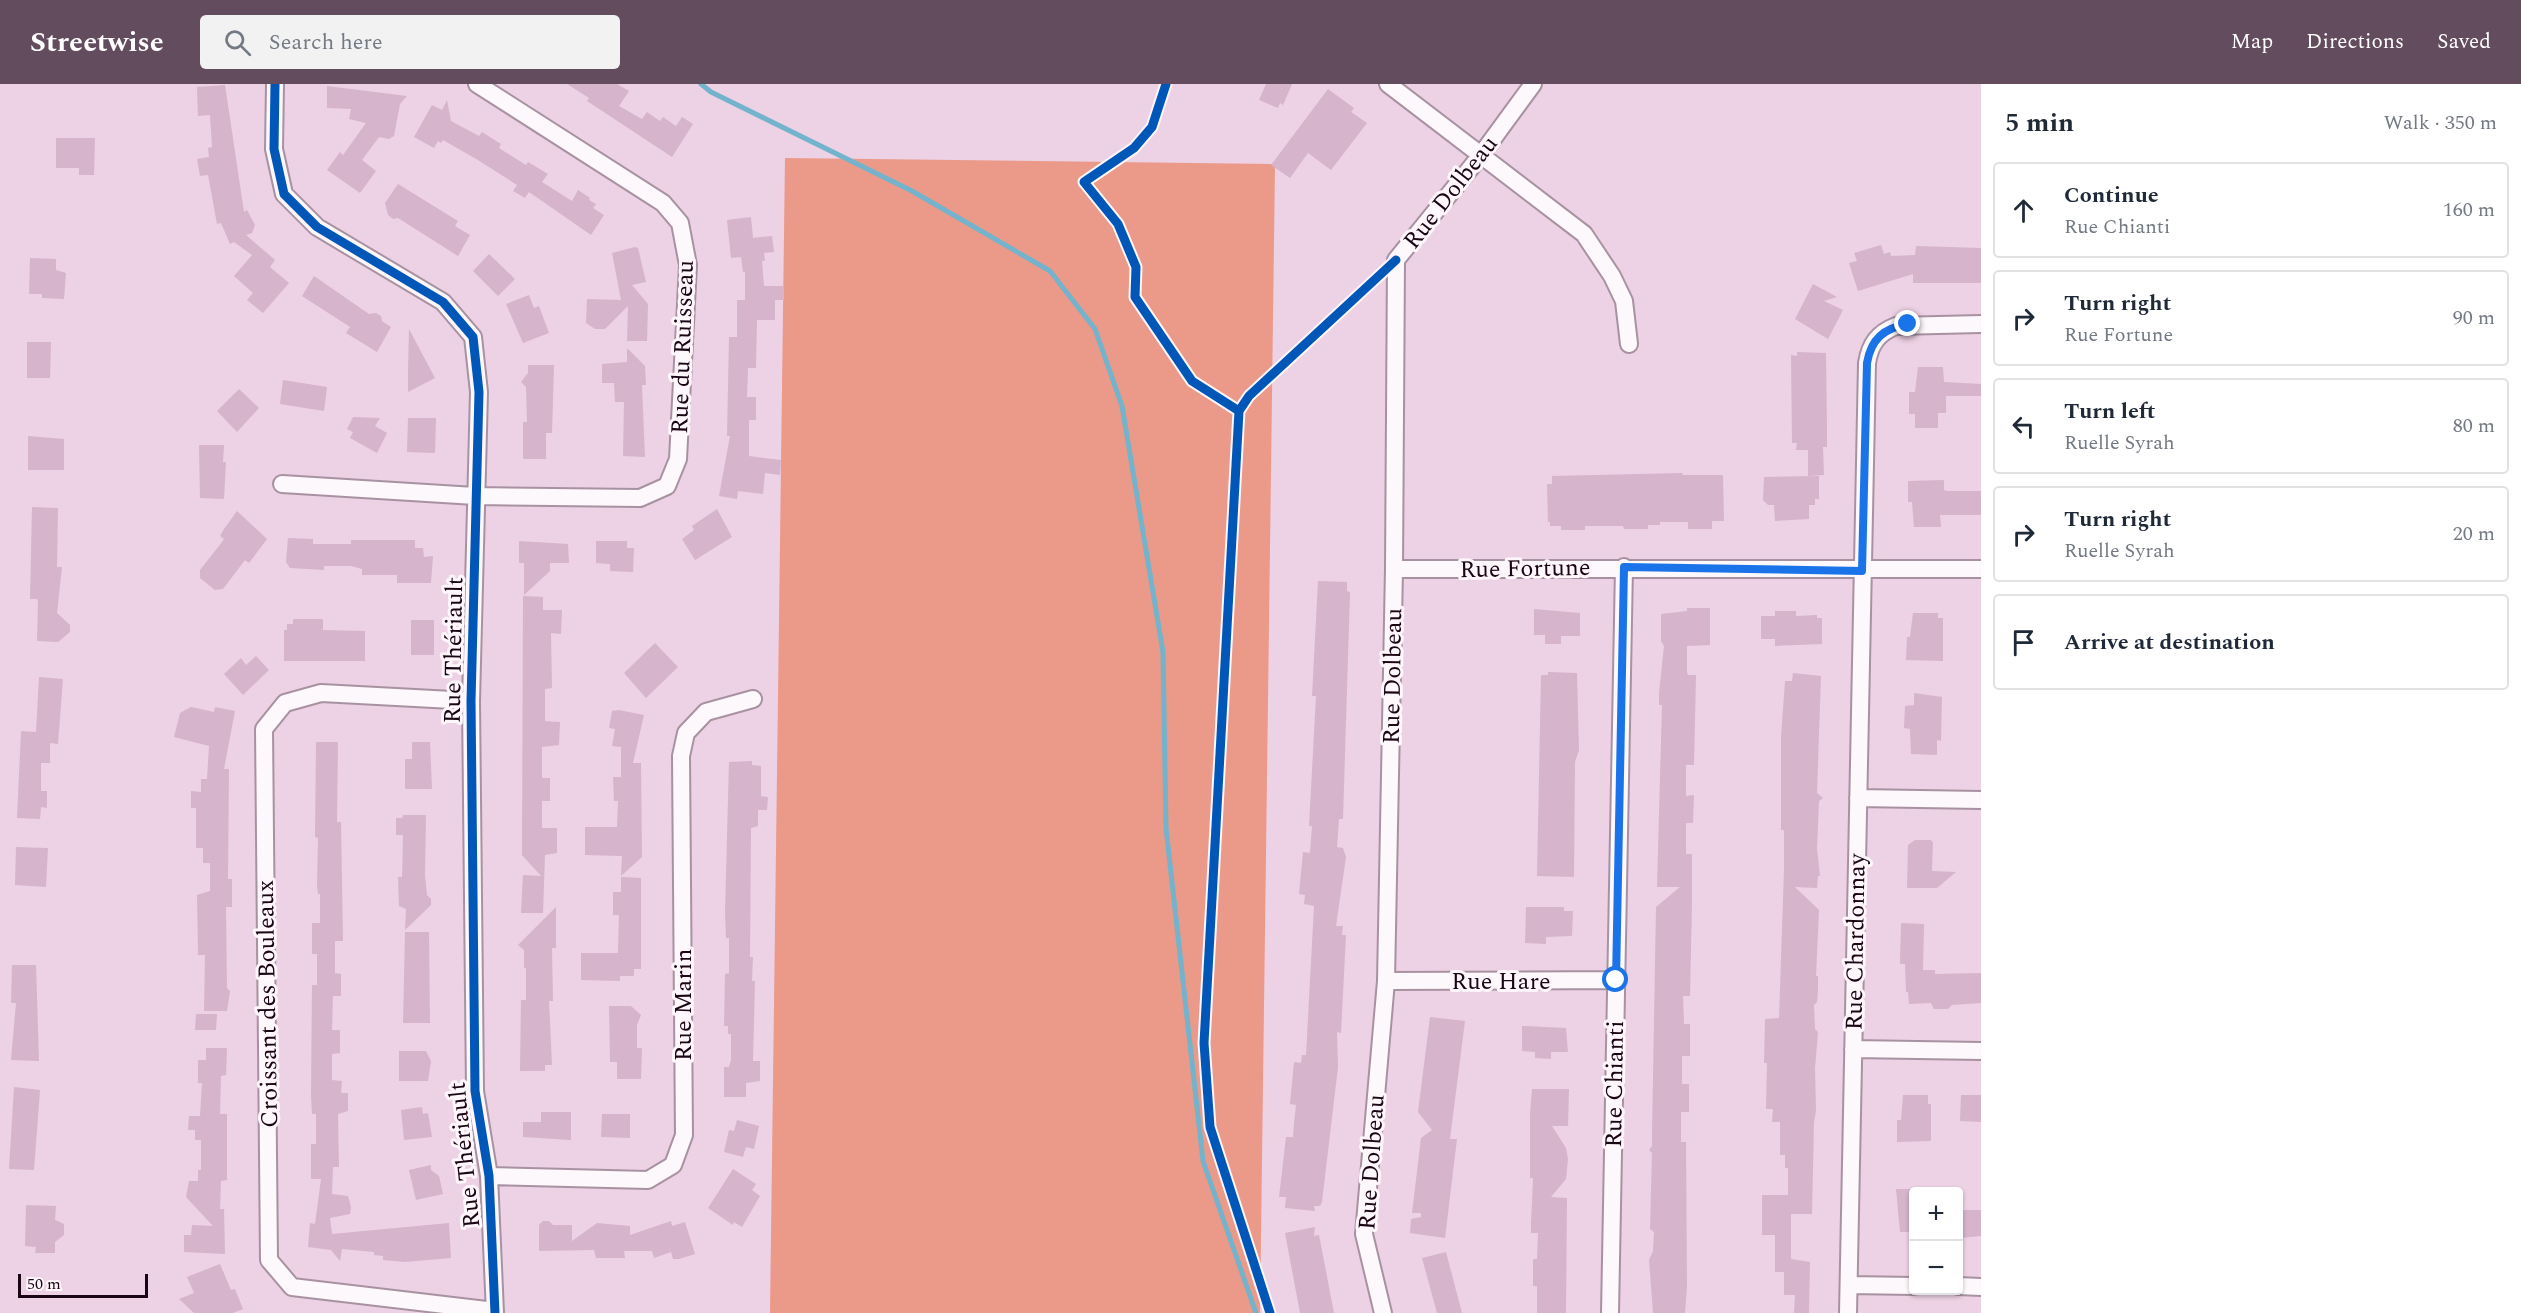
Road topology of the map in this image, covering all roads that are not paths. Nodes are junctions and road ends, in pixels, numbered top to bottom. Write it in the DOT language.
graph roads {
  1 [pos="275,84"];
  2 [pos="477,84"];
  3 [pos="1388,84"];
  4 [pos="1533,84"];
  5 [pos="1480,155"];
  6 [pos="1981,324"];
  7 [pos="1629,344"];
  8 [pos="282,484"];
  9 [pos="475,496"];
  10 [pos="1624,567"];
  11 [pos="1981,569"];
  12 [pos="1394,570"];
  13 [pos="1862,571"];
  14 [pos="753,699"];
  15 [pos="471,701"];
  16 [pos="1858,798"];
  17 [pos="1981,800"];
  18 [pos="1616,980"];
  19 [pos="1386,981"];
  20 [pos="1853,1049"];
  21 [pos="1981,1050"];
  22 [pos="489,1176"];
  23 [pos="1849,1285"];
  24 [pos="1909,1286"];
  25 [pos="1963,1286"];
  26 [pos="1981,1287"];
  27 [pos="495,1312"];
  28 [pos="1383,1313"];
  29 [pos="1610,1313"];
  30 [pos="1848,1313"];
  1 -- 9 [label="street, Rue Thériault"];
  2 -- 9 [label="street, Rue du Ruisseau"];
  3 -- 5 [label="street"];
  4 -- 5 [label="street, Rue Dolbeau"];
  5 -- 7 [label="street"];
  5 -- 12 [label="street, Rue Dolbeau"];
  6 -- 13 [label="street, Rue Chardonnay"];
  8 -- 9 [label="street, Rue du Ruisseau"];
  9 -- 15 [label="street, Rue Thériault"];
  10 -- 12 [label="street, Rue Fortune"];
  10 -- 13 [label="street, Rue Fortune"];
  10 -- 18 [label="street, Rue Chianti"];
  11 -- 13 [label="street, Rue Fortune"];
  12 -- 19 [label="street, Rue Dolbeau"];
  13 -- 16 [label="street, Rue Chardonnay"];
  14 -- 22 [label="street, Rue Marin"];
  15 -- 22 [label="street, Rue Thériault"];
  15 -- 27 [label="street, Croissant des Bouleaux"];
  16 -- 17 [label="street"];
  16 -- 20 [label="street, Rue Chardonnay"];
  18 -- 19 [label="street, Rue Hare"];
  18 -- 29 [label="street, Rue Chianti"];
  19 -- 28 [label="street, Rue Dolbeau"];
  20 -- 21 [label="street"];
  20 -- 23 [label="street, Rue Chardonnay"];
  22 -- 27 [label="street, Rue Thériault"];
  23 -- 24 [label="street"];
  23 -- 30 [label="street, Rue Chardonnay"];
  25 -- 26 [label="street"];
}
